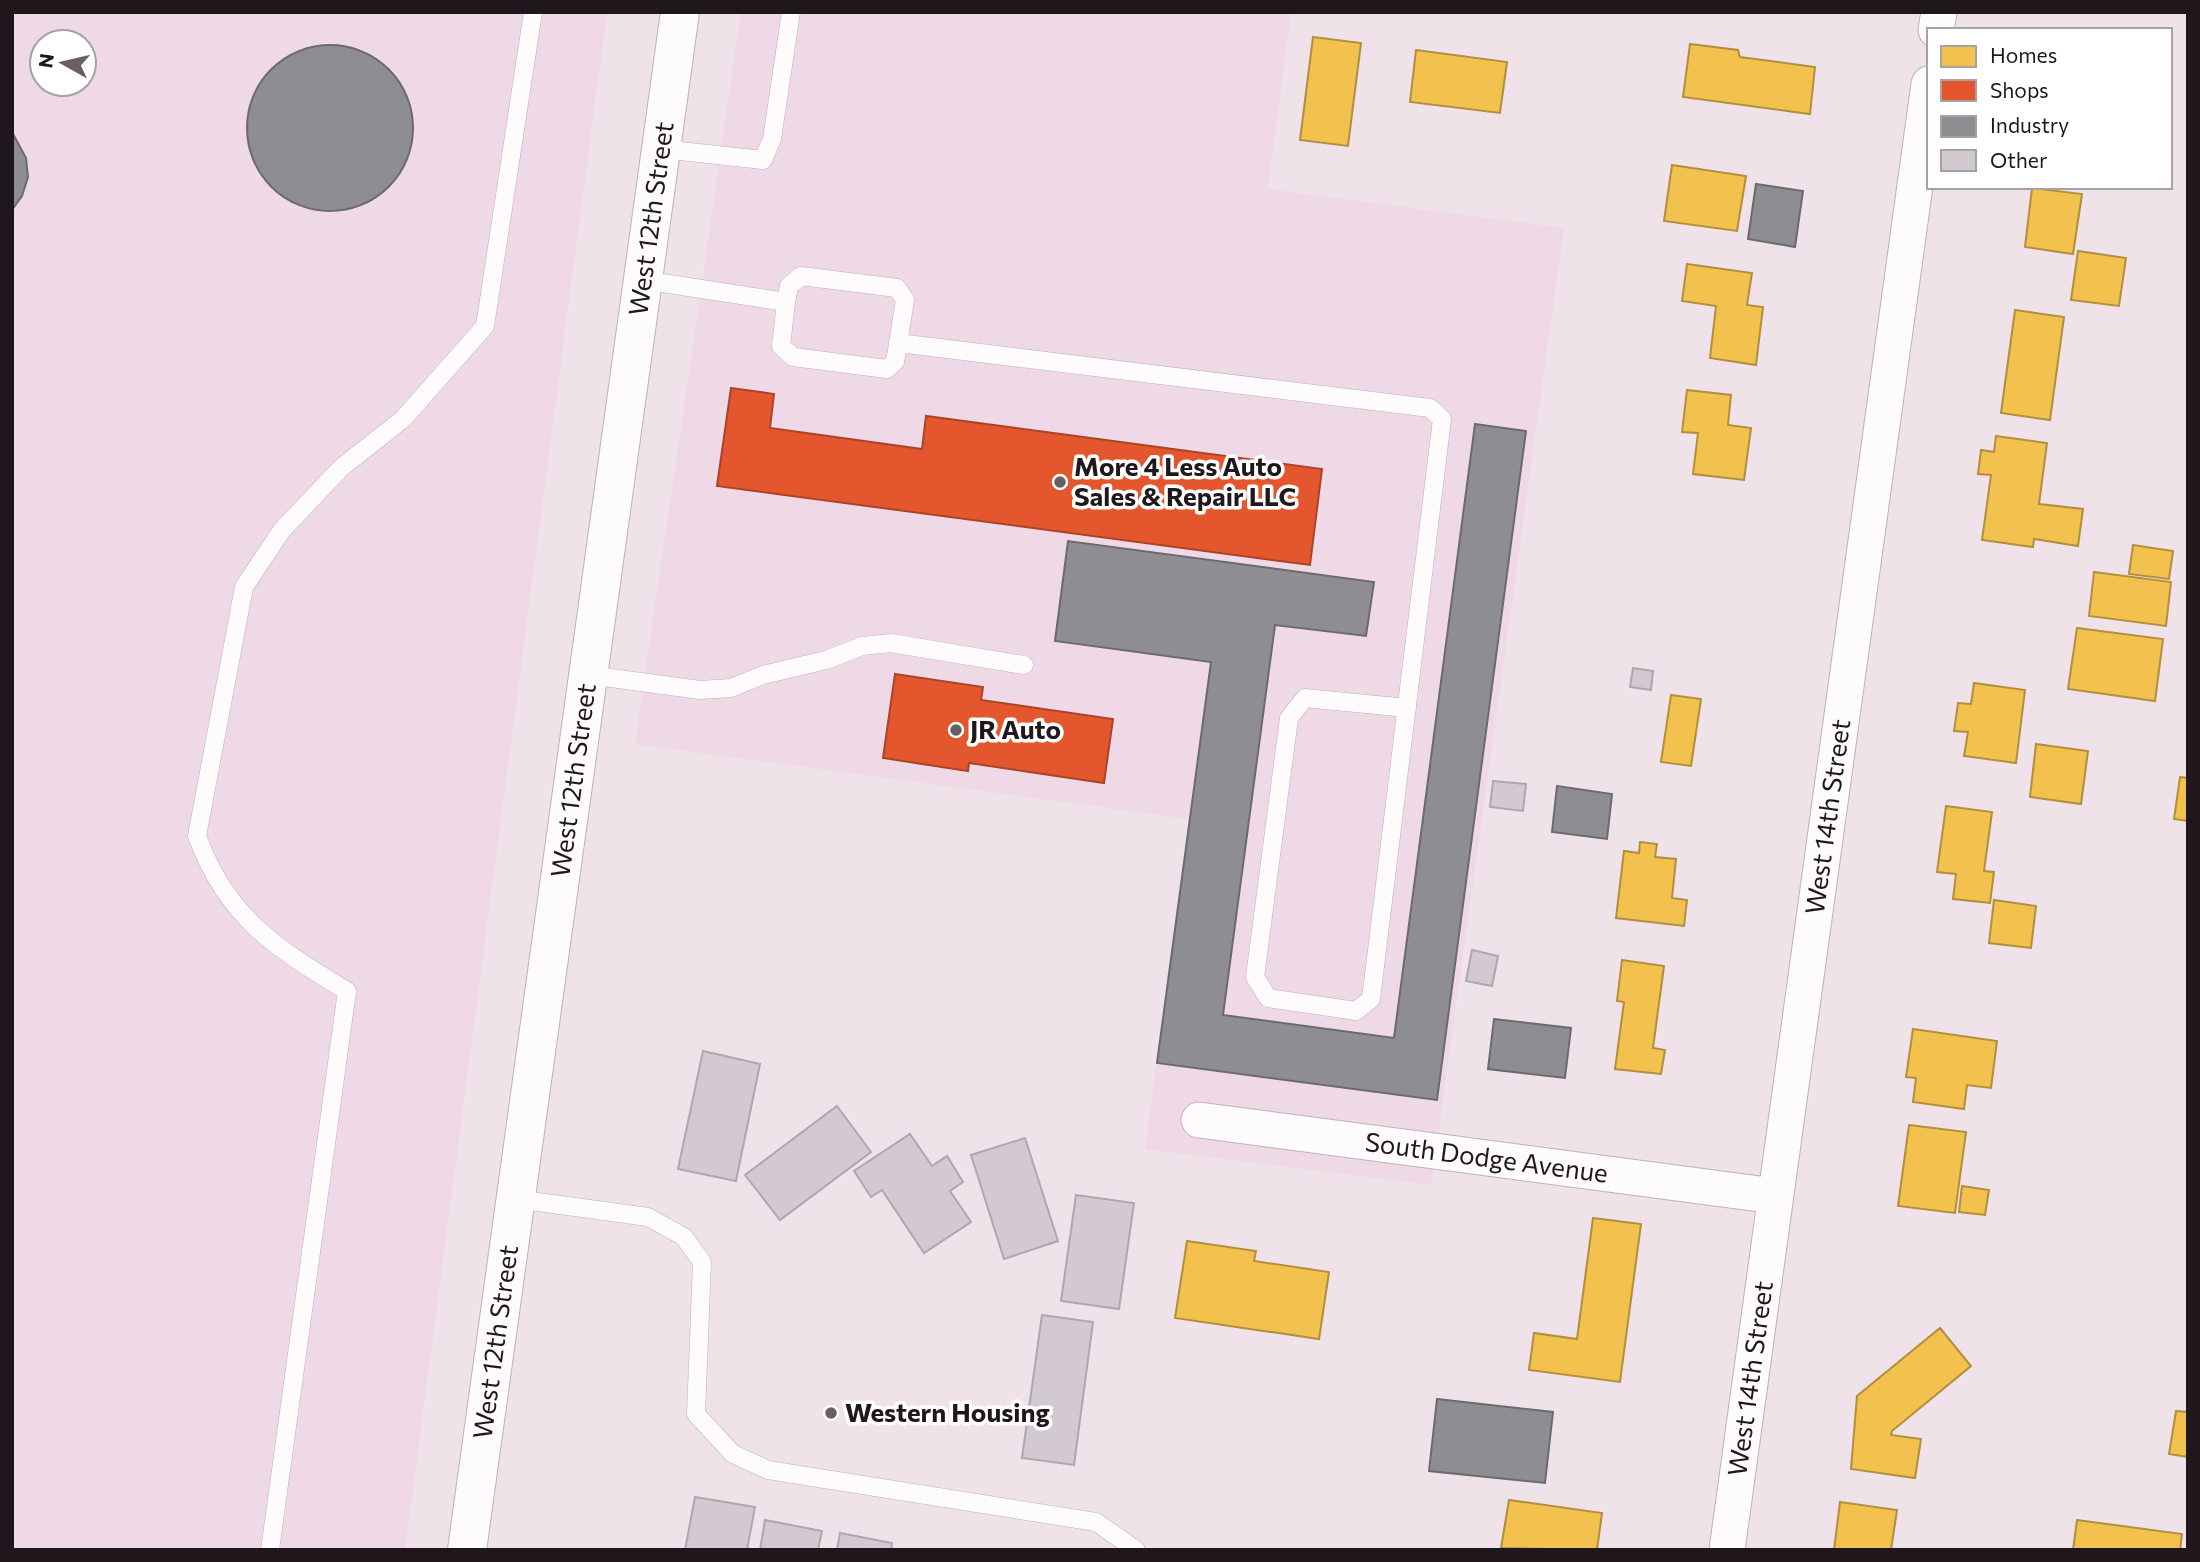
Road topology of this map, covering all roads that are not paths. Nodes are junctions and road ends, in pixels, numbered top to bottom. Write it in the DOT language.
graph roads {
  1 [pos="533,12"];
  2 [pos="680,12"];
  3 [pos="791,12"];
  4 [pos="1927,99"];
  5 [pos="662,149"];
  6 [pos="643,280"];
  7 [pos="786,302"];
  8 [pos="898,343"];
  9 [pos="1024,665"];
  10 [pos="589,675"];
  11 [pos="1407,708"];
  12 [pos="1199,1120"];
  13 [pos="1776,1196"];
  14 [pos="516,1199"];
  15 [pos="270,1550"];
  16 [pos="467,1550"];
  17 [pos="1136,1550"];
  18 [pos="1727,1550"];
  1 -- 15 [label="lane"];
  2 -- 5 [label="main road, West 12th Street"];
  3 -- 5 [label="lane"];
  4 -- 13 [label="street, West 14th Street"];
  5 -- 6 [label="main road, West 12th Street"];
  6 -- 7 [label="lane"];
  6 -- 10 [label="main road, West 12th Street"];
  7 -- 8 [label="lane"];
  7 -- 8 [label="lane"];
  8 -- 11 [label="lane"];
  9 -- 10 [label="lane"];
  10 -- 14 [label="main road, West 12th Street"];
  11 -- 11 [label="lane"];
  12 -- 13 [label="street, South Dodge Avenue"];
  13 -- 18 [label="street, West 14th Street"];
  14 -- 16 [label="main road, West 12th Street"];
  14 -- 17 [label="lane"];
}
